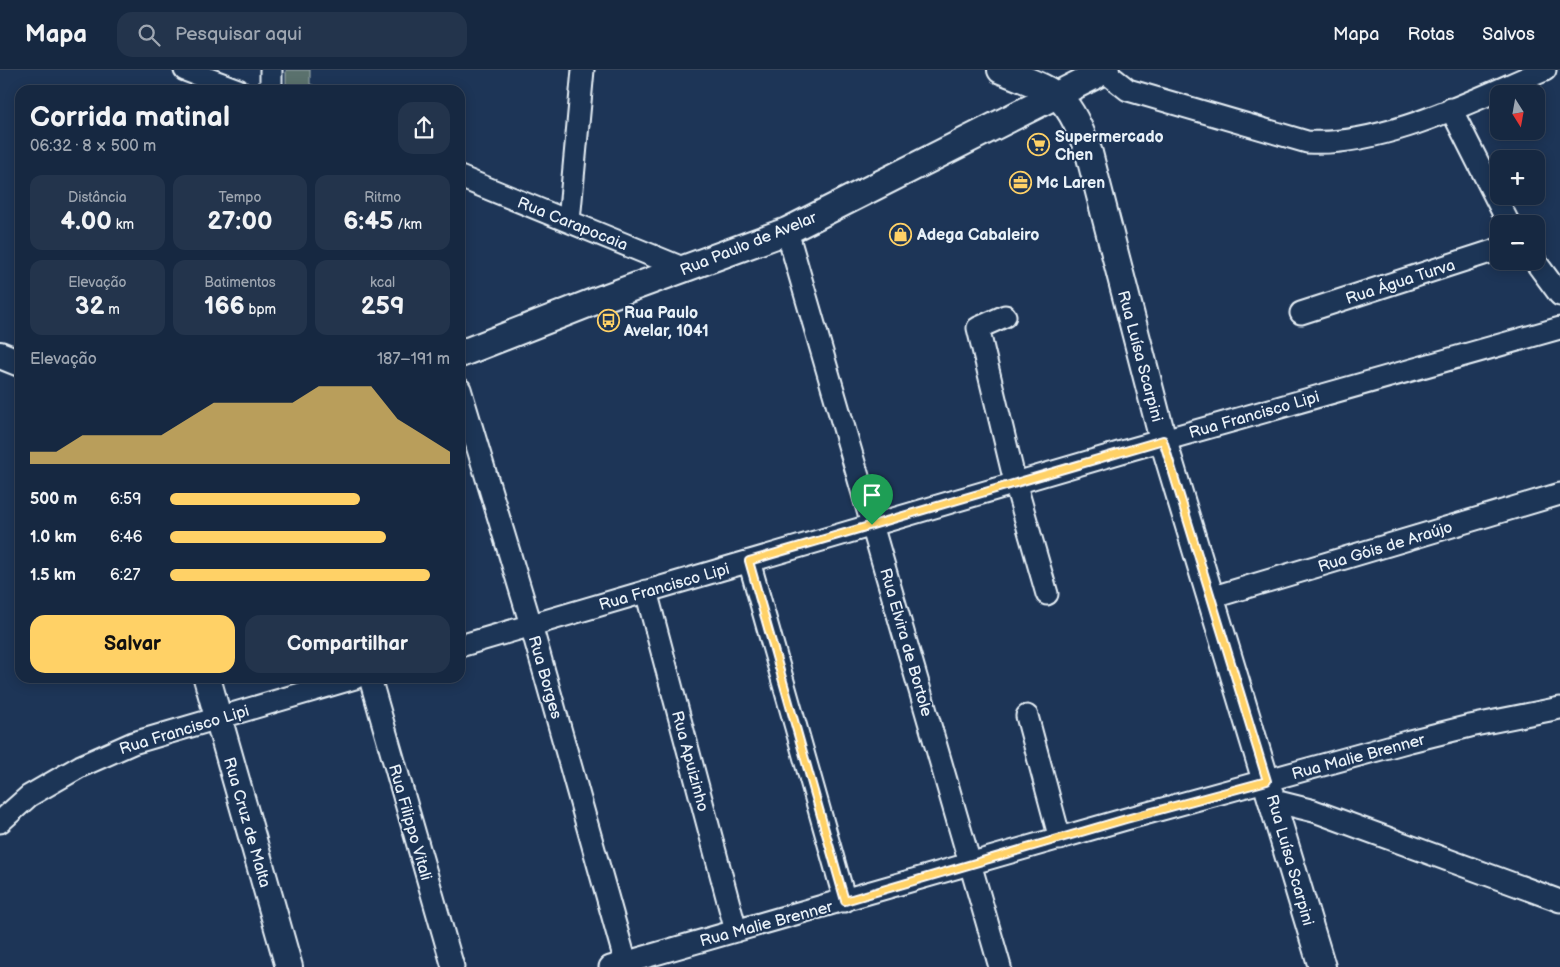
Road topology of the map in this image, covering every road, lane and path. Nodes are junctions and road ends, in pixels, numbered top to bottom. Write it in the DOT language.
graph roads {
  1 [pos="185,70"];
  2 [pos="271,70"];
  3 [pos="583,70"];
  4 [pos="1001,70"];
  5 [pos="1104,70"];
  6 [pos="1545,70"];
  7 [pos="225,85"];
  8 [pos="272,85"];
  9 [pos="1058,95"];
  10 [pos="1451,109"];
  11 [pos="465,179"];
  12 [pos="1504,215"];
  13 [pos="569,221"];
  14 [pos="787,232"];
  15 [pos="1490,251"];
  16 [pos="685,268"];
  17 [pos="1541,270"];
  18 [pos="1560,296"];
  19 [pos="1301,313"];
  20 [pos="1005,316"];
  21 [pos="1560,328"];
  22 [pos="465,352"];
  23 [pos="0,355"];
  24 [pos="15,361"];
  25 [pos="465,406"];
  26 [pos="1163,440"];
  27 [pos="1015,482"];
  28 [pos="1560,494"];
  29 [pos="872,525"];
  30 [pos="749,561"];
  31 [pos="646,591"];
  32 [pos="1047,594"];
  33 [pos="1210,598"];
  34 [pos="531,625"];
  35 [pos="465,645"];
  36 [pos="208,683"];
  37 [pos="338,683"];
  38 [pos="371,683"];
  39 [pos="1560,708"];
  40 [pos="1027,716"];
  41 [pos="218,718"];
  42 [pos="1270,791"];
  43 [pos="0,822"];
  44 [pos="1060,839"];
  45 [pos="971,865"];
  46 [pos="1560,900"];
  47 [pos="845,901"];
  48 [pos="736,931"];
  49 [pos="621,965"];
  50 [pos="289,967"];
  51 [pos="453,967"];
  52 [pos="1000,967"];
  53 [pos="1322,967"];
  1 -- 7 [label="street"];
  2 -- 8 [label="street"];
  3 -- 13 [label="street"];
  4 -- 9 [label="street"];
  5 -- 9 [label="street, Rua Paulo de Avelar"];
  5 -- 10 [label="street"];
  6 -- 10 [label="street"];
  9 -- 14 [label="street, Rua Paulo de Avelar"];
  9 -- 26 [label="street, Rua Luísa Scarpini"];
  10 -- 12 [label="street"];
  11 -- 13 [label="street, Rua Carapocaia"];
  13 -- 16 [label="street, Rua Carapocaia"];
  14 -- 16 [label="street, Rua Paulo de Avelar"];
  14 -- 29 [label="street, Rua Elvira de Bortole"];
  15 -- 19 [label="street, Rua Água Turva"];
  16 -- 22 [label="street, Rua Paulo de Avelar"];
  17 -- 18 [label="street"];
  20 -- 27 [label="street"];
  21 -- 26 [label="street, Rua Francisco Lipi"];
  23 -- 24 [label="street"];
  25 -- 34 [label="street, Rua Borges"];
  26 -- 27 [label="street, Rua Francisco Lipi"];
  26 -- 33 [label="street, Rua Luísa Scarpini"];
  27 -- 29 [label="street, Rua Francisco Lipi"];
  27 -- 32 [label="street"];
  28 -- 33 [label="street, Rua Góis de Araújo"];
  29 -- 30 [label="street, Rua Francisco Lipi"];
  29 -- 45 [label="street, Rua Elvira de Bortole"];
  30 -- 31 [label="street, Rua Francisco Lipi"];
  30 -- 47 [label="street"];
  31 -- 34 [label="street, Rua Francisco Lipi"];
  31 -- 48 [label="street, Rua Apuizinho"];
  33 -- 42 [label="street, Rua Luísa Scarpini"];
  34 -- 35 [label="street, Rua Francisco Lipi"];
  34 -- 49 [label="street, Rua Borges"];
  36 -- 41 [label="street, Rua Cruz de Malta"];
  37 -- 41 [label="street, Rua Francisco Lipi"];
  38 -- 51 [label="street, Rua Filippo Vitali"];
  39 -- 42 [label="street, Rua Malie Brenner"];
  40 -- 44 [label="street"];
  41 -- 43 [label="street, Rua Francisco Lipi"];
  41 -- 50 [label="street, Rua Cruz de Malta"];
  42 -- 44 [label="street, Rua Malie Brenner"];
  42 -- 46 [label="street"];
  42 -- 53 [label="street, Rua Luísa Scarpini"];
  44 -- 45 [label="street, Rua Malie Brenner"];
  45 -- 47 [label="street, Rua Malie Brenner"];
  45 -- 52 [label="street, Rua Elvira de Bortole"];
  47 -- 48 [label="street, Rua Malie Brenner"];
  48 -- 49 [label="street, Rua Malie Brenner"];
}
